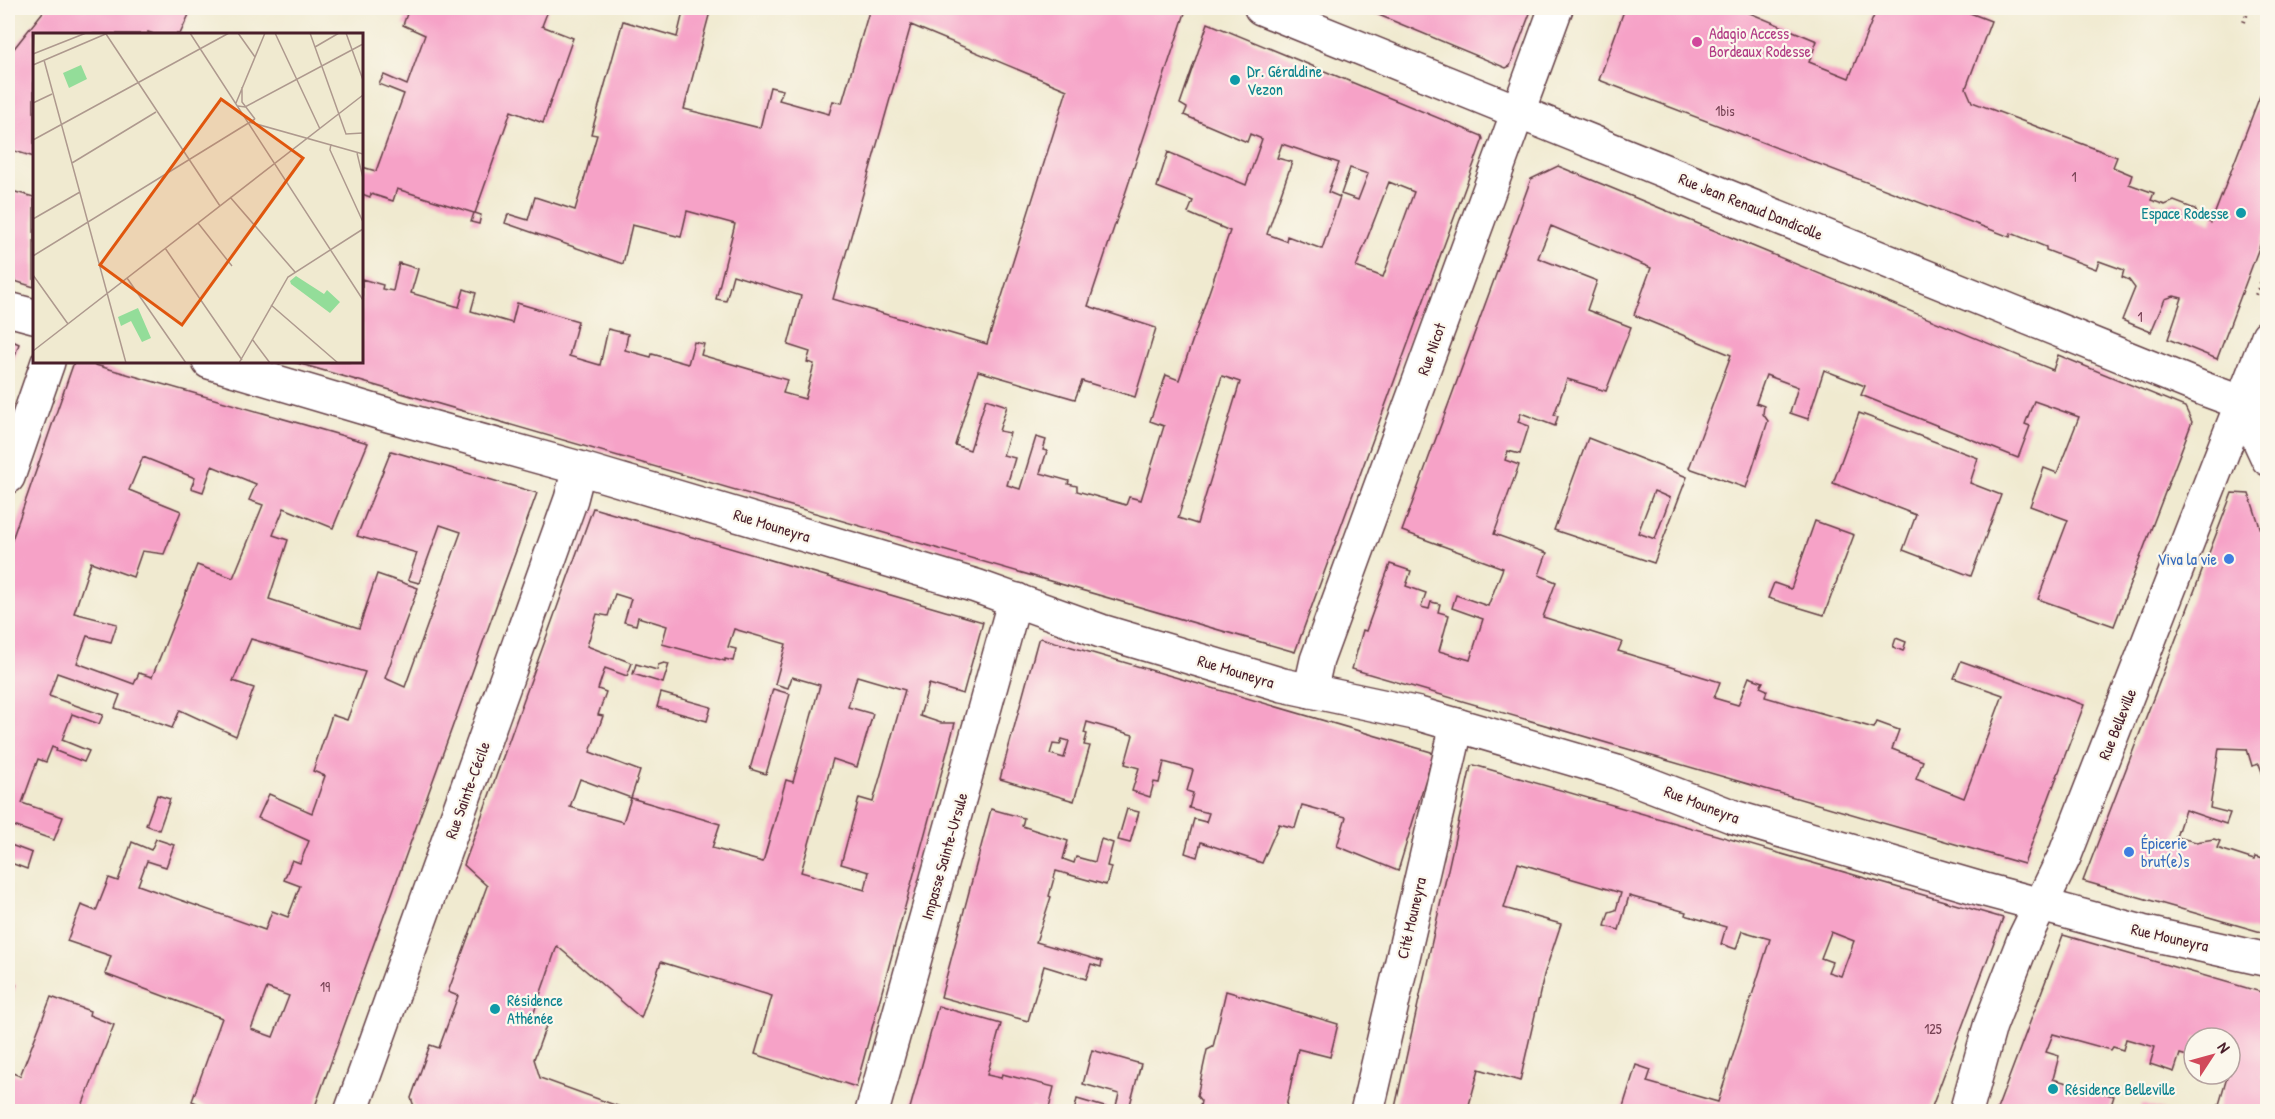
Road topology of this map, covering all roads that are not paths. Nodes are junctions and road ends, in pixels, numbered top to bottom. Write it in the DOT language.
graph roads {
  1 [pos="1261,8"];
  2 [pos="1556,8"];
  3 [pos="1518,112"];
  4 [pos="8,309"];
  5 [pos="33,316"];
  6 [pos="2268,336"];
  7 [pos="48,363"];
  8 [pos="212,363"];
  9 [pos="2255,406"];
  10 [pos="2268,459"];
  11 [pos="579,468"];
  12 [pos="8,477"];
  13 [pos="1017,600"];
  14 [pos="1310,691"];
  15 [pos="1457,725"];
  16 [pos="2039,905"];
  17 [pos="2268,960"];
  18 [pos="351,1112"];
  19 [pos="872,1112"];
  20 [pos="1367,1112"];
  21 [pos="1966,1112"];
  1 -- 3 [label="street, Rue Jean Renaud Dandicolle"];
  2 -- 3 [label="street, Rue Nicot"];
  3 -- 9 [label="street, Rue Jean Renaud Dandicolle"];
  3 -- 14 [label="street, Rue Nicot"];
  4 -- 5 [label="street"];
  6 -- 9 [label="street, Rue Belleville"];
  7 -- 12 [label="street"];
  8 -- 11 [label="street, Rue Mouneyra"];
  9 -- 10 [label="street"];
  9 -- 16 [label="street, Rue Belleville"];
  11 -- 13 [label="street, Rue Mouneyra"];
  11 -- 18 [label="street, Rue Sainte-Cécile"];
  13 -- 14 [label="street, Rue Mouneyra"];
  13 -- 19 [label="street, Impasse Sainte-Ursule"];
  14 -- 15 [label="street, Rue Mouneyra"];
  15 -- 16 [label="street, Rue Mouneyra"];
  15 -- 20 [label="street, Cité Mouneyra"];
  16 -- 17 [label="street, Rue Mouneyra"];
  16 -- 21 [label="street, Rue Belleville"];
}
